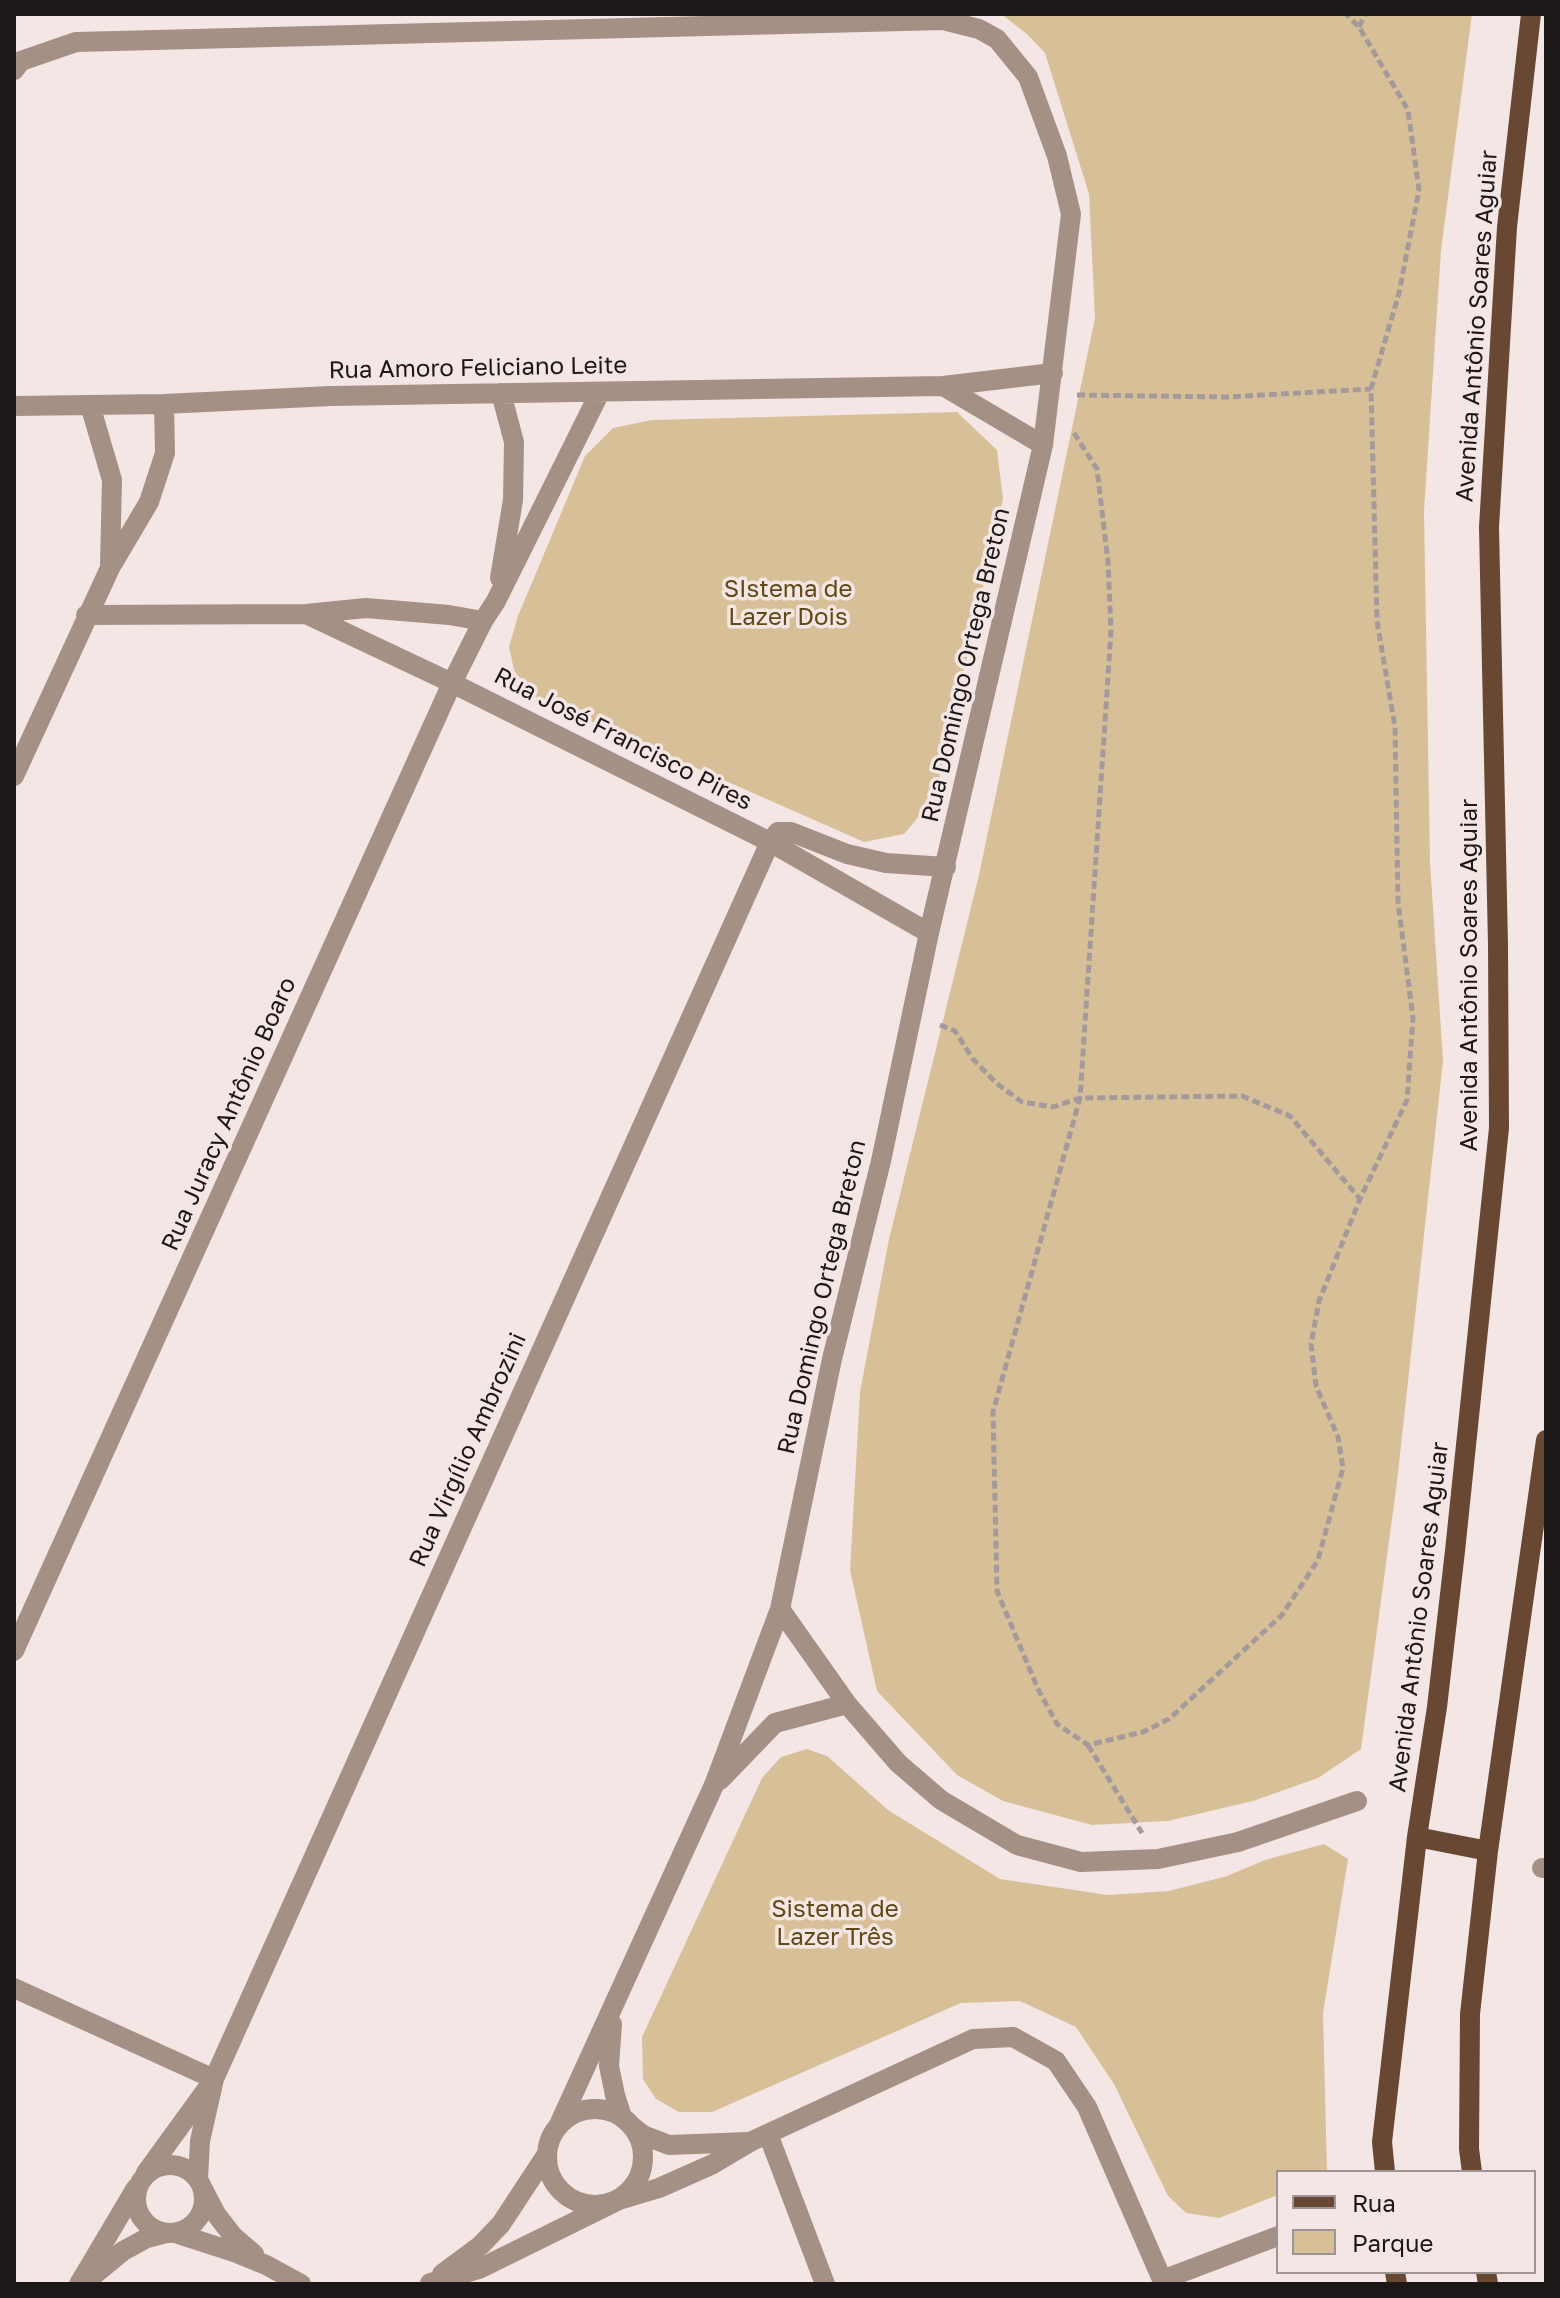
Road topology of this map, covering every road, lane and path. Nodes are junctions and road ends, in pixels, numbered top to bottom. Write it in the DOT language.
graph roads {
  1 [pos="1346,14"];
  2 [pos="1365,14"];
  3 [pos="1531,14"];
  4 [pos="1359,27"];
  5 [pos="14,70"];
  6 [pos="1053,373"];
  7 [pos="943,386"];
  8 [pos="1371,389"];
  9 [pos="600,392"];
  10 [pos="501,393"];
  11 [pos="1050,395"];
  12 [pos="164,404"];
  13 [pos="90,405"];
  14 [pos="14,406"];
  15 [pos="1043,445"];
  16 [pos="110,568"];
  17 [pos="496,601"];
  18 [pos="306,614"];
  19 [pos="86,615"];
  20 [pos="483,621"];
  21 [pos="452,683"];
  22 [pos="14,776"];
  23 [pos="770,842"];
  24 [pos="946,867"];
  25 [pos="929,933"];
  26 [pos="913,1014"];
  27 [pos="1080,1098"];
  28 [pos="1360,1199"];
  29 [pos="1546,1440"];
  30 [pos="780,1609"];
  31 [pos="14,1651"];
  32 [pos="847,1704"];
  33 [pos="1088,1745"];
  34 [pos="714,1785"];
  35 [pos="1357,1801"];
  36 [pos="1417,1837"];
  37 [pos="1488,1851"];
  38 [pos="1158,1859"];
  39 [pos="14,1988"];
  40 [pos="617,2001"];
  41 [pos="214,2079"];
  42 [pos="626,2121"];
  43 [pos="558,2127"];
  44 [pos="760,2138"];
  45 [pos="547,2154"];
  46 [pos="1385,2170"];
  47 [pos="1472,2170"];
  48 [pos="141,2180"];
  49 [pos="200,2184"];
  50 [pos="619,2200"];
  51 [pos="171,2233"];
  52 [pos="1276,2237"];
  53 [pos="266,2265"];
  54 [pos="1163,2282"];
  55 [pos="81,2284"];
  56 [pos="301,2284"];
  57 [pos="429,2284"];
  58 [pos="825,2284"];
  1 -- 4 [label="path"];
  2 -- 4 [label="path"];
  3 -- 36 [label="main road, Avenida Antônio Soares Aguiar"];
  4 -- 8 [label="path"];
  5 -- 6 [label="street, Rua Domingo Ortega Breton"];
  6 -- 7 [label="street, Rua Amoro Feliciano Leite"];
  6 -- 11 [label="street, Rua Domingo Ortega Breton"];
  7 -- 9 [label="street, Rua Amoro Feliciano Leite"];
  7 -- 15 [label="street"];
  8 -- 11 [label="path"];
  8 -- 28 [label="path"];
  9 -- 10 [label="street, Rua Amoro Feliciano Leite"];
  9 -- 17 [label="street, Rua Juracy Antônio Boaro"];
  10 -- 12 [label="street, Rua Amoro Feliciano Leite"];
  10 -- 17 [label="street, Rua Juracy Antônio Boaro"];
  11 -- 15 [label="street, Rua Domingo Ortega Breton"];
  11 -- 27 [label="path"];
  12 -- 13 [label="street, Rua Amoro Feliciano Leite"];
  12 -- 16 [label="street"];
  13 -- 14 [label="street, Rua Amoro Feliciano Leite"];
  13 -- 16 [label="street"];
  15 -- 24 [label="street, Rua Domingo Ortega Breton"];
  16 -- 19 [label="street"];
  17 -- 20 [label="street, Rua Juracy Antônio Boaro"];
  18 -- 19 [label="street"];
  18 -- 20 [label="street"];
  18 -- 21 [label="street, Rua José Francisco Pires"];
  19 -- 22 [label="street"];
  20 -- 21 [label="street, Rua Juracy Antônio Boaro"];
  21 -- 23 [label="street, Rua José Francisco Pires"];
  21 -- 31 [label="street, Rua Juracy Antônio Boaro"];
  23 -- 24 [label="street"];
  23 -- 25 [label="street, Rua José Francisco Pires"];
  23 -- 41 [label="street, Rua Virgílio Ambrozini"];
  24 -- 25 [label="street, Rua Domingo Ortega Breton"];
  25 -- 26 [label="street, Rua Domingo Ortega Breton"];
  26 -- 27 [label="path"];
  26 -- 30 [label="street, Rua Domingo Ortega Breton"];
  27 -- 28 [label="path"];
  27 -- 33 [label="path"];
  28 -- 33 [label="path"];
  29 -- 37 [label="main road"];
  30 -- 32 [label="street"];
  30 -- 34 [label="street, Rua Domingo Ortega Breton"];
  32 -- 34 [label="street"];
  32 -- 38 [label="street"];
  33 -- 38 [label="path"];
  34 -- 40 [label="street, Rua Domingo Ortega Breton"];
  35 -- 38 [label="street"];
  36 -- 37 [label="main road"];
  36 -- 46 [label="main road, Avenida Antônio Soares Aguiar"];
  37 -- 47 [label="main road"];
  39 -- 41 [label="street"];
  40 -- 42 [label="street"];
  40 -- 43 [label="street"];
  41 -- 48 [label="street, Rua Virgílio Ambrozini"];
  41 -- 49 [label="street, Rua Virgílio Ambrozini"];
  42 -- 43 [label="street"];
  42 -- 44 [label="street"];
  42 -- 50 [label="street"];
  43 -- 45 [label="street"];
  44 -- 50 [label="street"];
  44 -- 54 [label="street"];
  44 -- 58 [label="street"];
  45 -- 50 [label="street"];
  45 -- 57 [label="street"];
  48 -- 49 [label="street"];
  48 -- 51 [label="street"];
  48 -- 55 [label="street, Rua Virgílio Ambrozini"];
  49 -- 51 [label="street"];
  49 -- 53 [label="street"];
  50 -- 57 [label="street"];
  51 -- 53 [label="street"];
  51 -- 55 [label="street, Rua Virgílio Ambrozini"];
  52 -- 54 [label="street"];
  53 -- 56 [label="street"];
}
